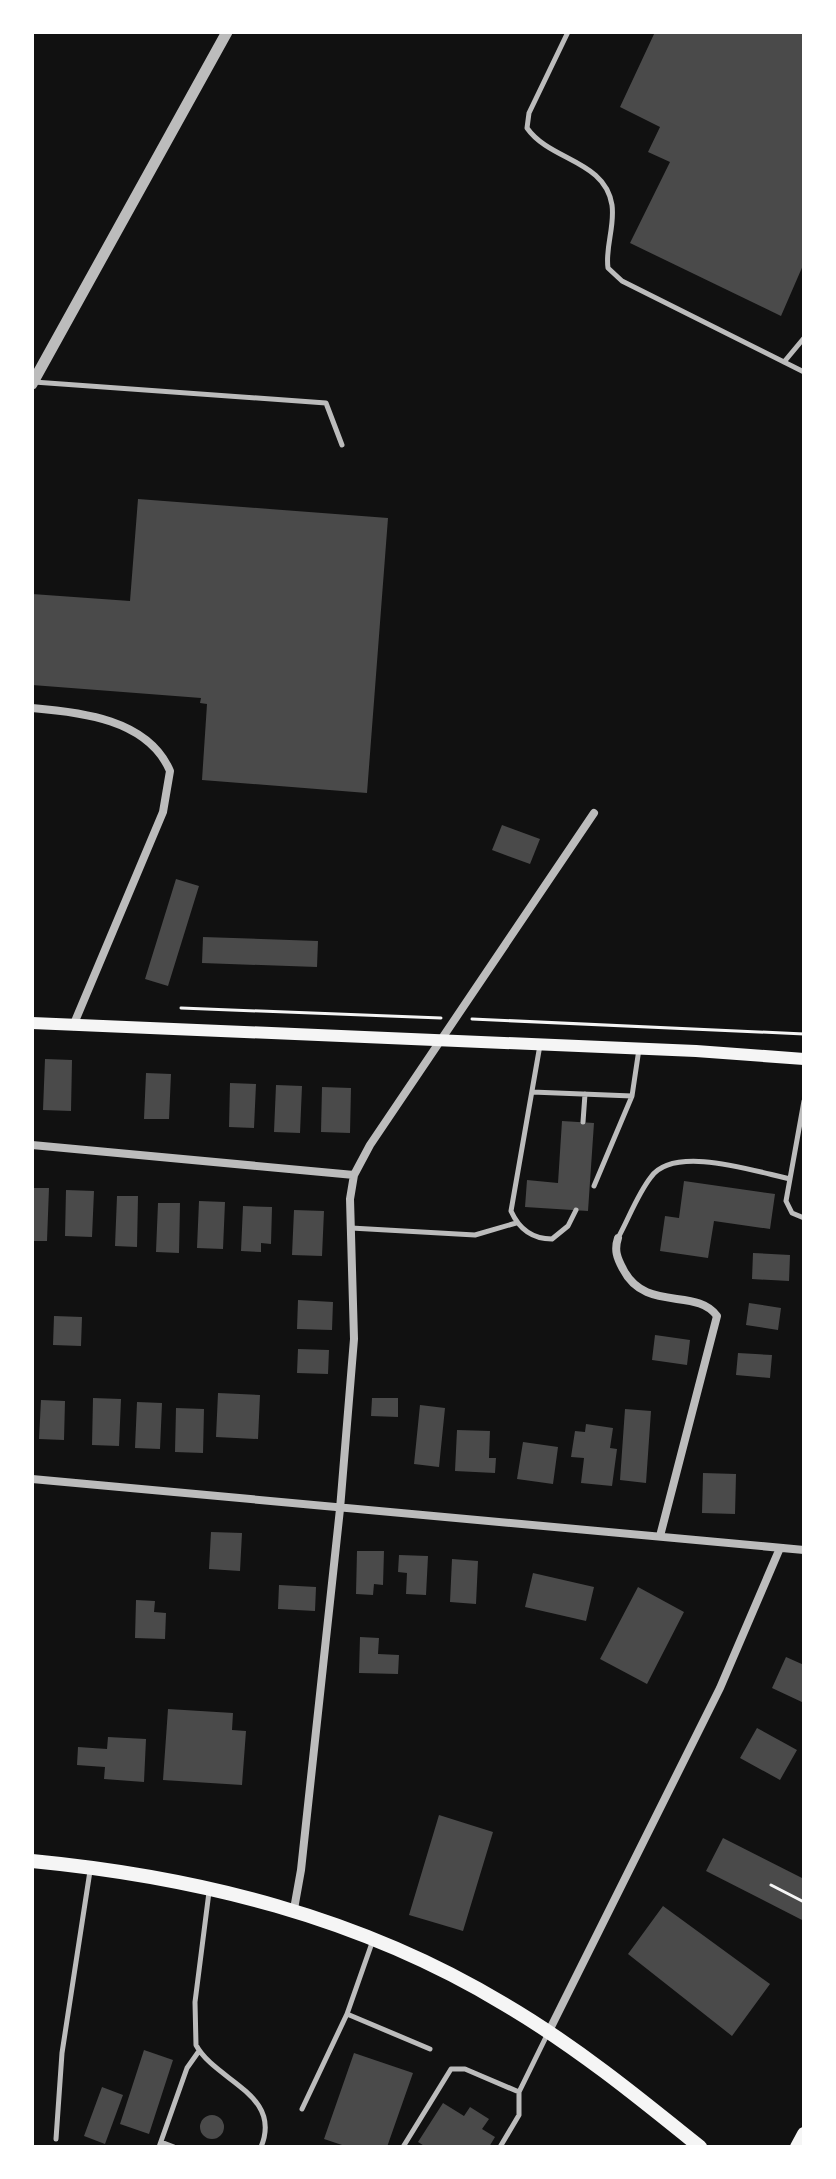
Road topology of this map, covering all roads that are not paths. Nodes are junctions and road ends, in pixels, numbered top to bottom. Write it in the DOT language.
graph roads {
  1 [pos="227,32"];
  2 [pos="568,32"];
  3 [pos="804,338"];
  4 [pos="784,362"];
  5 [pos="804,372"];
  6 [pos="33,383"];
  7 [pos="342,445"];
  8 [pos="32,708"];
  9 [pos="594,813"];
  10 [pos="32,1023"];
  11 [pos="73,1026"];
  12 [pos="442,1040"];
  13 [pos="540,1044"];
  14 [pos="639,1048"];
  15 [pos="804,1059"];
  16 [pos="532,1092"];
  17 [pos="585,1094"];
  18 [pos="632,1096"];
  19 [pos="804,1101"];
  20 [pos="583,1122"];
  21 [pos="32,1145"];
  22 [pos="354,1175"];
  23 [pos="790,1179"];
  24 [pos="594,1186"];
  25 [pos="576,1210"];
  26 [pos="804,1218"];
  27 [pos="516,1223"];
  28 [pos="351,1228"];
  29 [pos="618,1238"];
  30 [pos="32,1479"];
  31 [pos="340,1509"];
  32 [pos="660,1536"];
  33 [pos="780,1548"];
  34 [pos="804,1550"];
  35 [pos="32,1861"];
  36 [pos="91,1867"];
  37 [pos="210,1887"];
  38 [pos="294,1909"];
  39 [pos="373,1939"];
  40 [pos="347,2014"];
  41 [pos="548,2033"];
  42 [pos="430,2049"];
  43 [pos="199,2051"];
  44 [pos="519,2092"];
  45 [pos="302,2109"];
  46 [pos="804,2134"];
  47 [pos="56,2139"];
  48 [pos="160,2144"];
  49 [pos="404,2146"];
  50 [pos="174,2147"];
  51 [pos="261,2147"];
  52 [pos="500,2147"];
  53 [pos="700,2147"];
  54 [pos="797,2147"];
  1 -- 6 [label="street"];
  2 -- 4 [label="lane"];
  3 -- 4 [label="lane"];
  4 -- 5 [label="lane"];
  6 -- 7 [label="lane"];
  8 -- 11 [label="street"];
  9 -- 12 [label="street"];
  10 -- 11 [label="main road"];
  11 -- 12 [label="main road"];
  12 -- 13 [label="main road"];
  12 -- 22 [label="street"];
  13 -- 14 [label="main road"];
  13 -- 16 [label="lane"];
  14 -- 15 [label="main road"];
  14 -- 18 [label="lane"];
  16 -- 17 [label="lane"];
  16 -- 27 [label="lane"];
  17 -- 18 [label="lane"];
  17 -- 20 [label="lane"];
  18 -- 24 [label="lane"];
  19 -- 23 [label="lane"];
  21 -- 22 [label="street"];
  22 -- 28 [label="street"];
  23 -- 26 [label="lane"];
  23 -- 29 [label="lane"];
  25 -- 27 [label="lane"];
  27 -- 28 [label="lane"];
  28 -- 31 [label="street"];
  29 -- 32 [label="street"];
  30 -- 31 [label="street"];
  31 -- 32 [label="street"];
  31 -- 38 [label="street"];
  32 -- 33 [label="street"];
  33 -- 34 [label="street"];
  33 -- 41 [label="street"];
  35 -- 36 [label="main road"];
  36 -- 37 [label="main road"];
  36 -- 47 [label="lane"];
  37 -- 38 [label="main road"];
  37 -- 43 [label="lane"];
  38 -- 39 [label="main road"];
  39 -- 40 [label="lane"];
  39 -- 41 [label="main road"];
  40 -- 42 [label="lane"];
  40 -- 45 [label="lane"];
  41 -- 44 [label="lane"];
  41 -- 53 [label="main road"];
  43 -- 48 [label="lane"];
  43 -- 51 [label="lane"];
  44 -- 49 [label="lane"];
  44 -- 52 [label="lane"];
  46 -- 54 [label="main road"];
  48 -- 50 [label="lane"];
}
